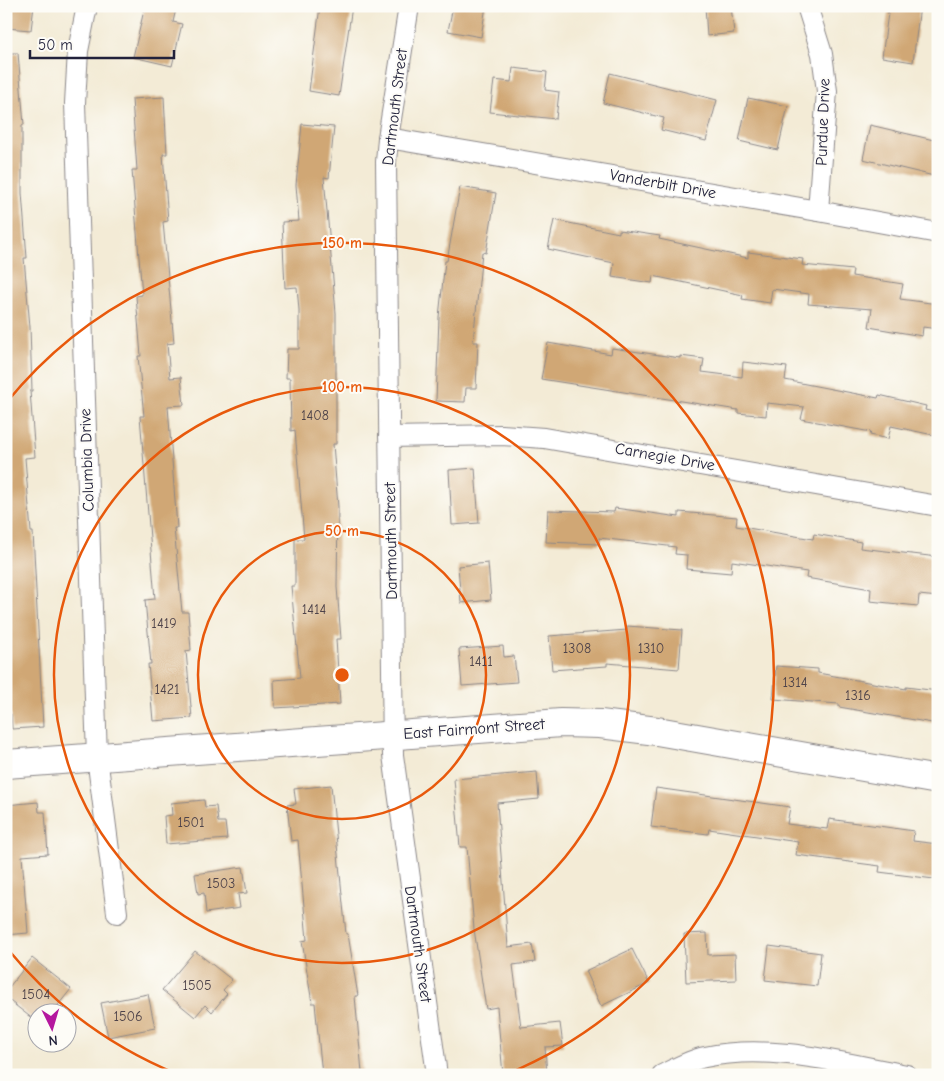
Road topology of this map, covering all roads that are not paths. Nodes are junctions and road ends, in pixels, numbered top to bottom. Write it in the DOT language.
graph roads {
  1 [pos="88,6"];
  2 [pos="409,6"];
  3 [pos="807,6"];
  4 [pos="388,138"];
  5 [pos="818,211"];
  6 [pos="938,234"];
  7 [pos="389,437"];
  8 [pos="938,506"];
  9 [pos="393,735"];
  10 [pos="96,757"];
  11 [pos="6,764"];
  12 [pos="938,780"];
  13 [pos="117,914"];
  14 [pos="437,1075"];
  15 [pos="662,1075"];
  16 [pos="907,1075"];
  1 -- 10 [label="street, Columbia Drive"];
  2 -- 4 [label="street, Dartmouth Street"];
  3 -- 5 [label="street, Purdue Drive"];
  4 -- 5 [label="street, Vanderbilt Drive"];
  4 -- 7 [label="street, Dartmouth Street"];
  5 -- 6 [label="street, Vanderbilt Drive"];
  7 -- 8 [label="street, Carnegie Drive"];
  7 -- 9 [label="street, Dartmouth Street"];
  9 -- 10 [label="street, East Fairmont Street"];
  9 -- 12 [label="street, East Fairmont Street"];
  9 -- 14 [label="street, Dartmouth Street"];
  10 -- 11 [label="street, East Fairmont Street"];
  10 -- 13 [label="street, Columbia Drive"];
  15 -- 16 [label="street"];
}
